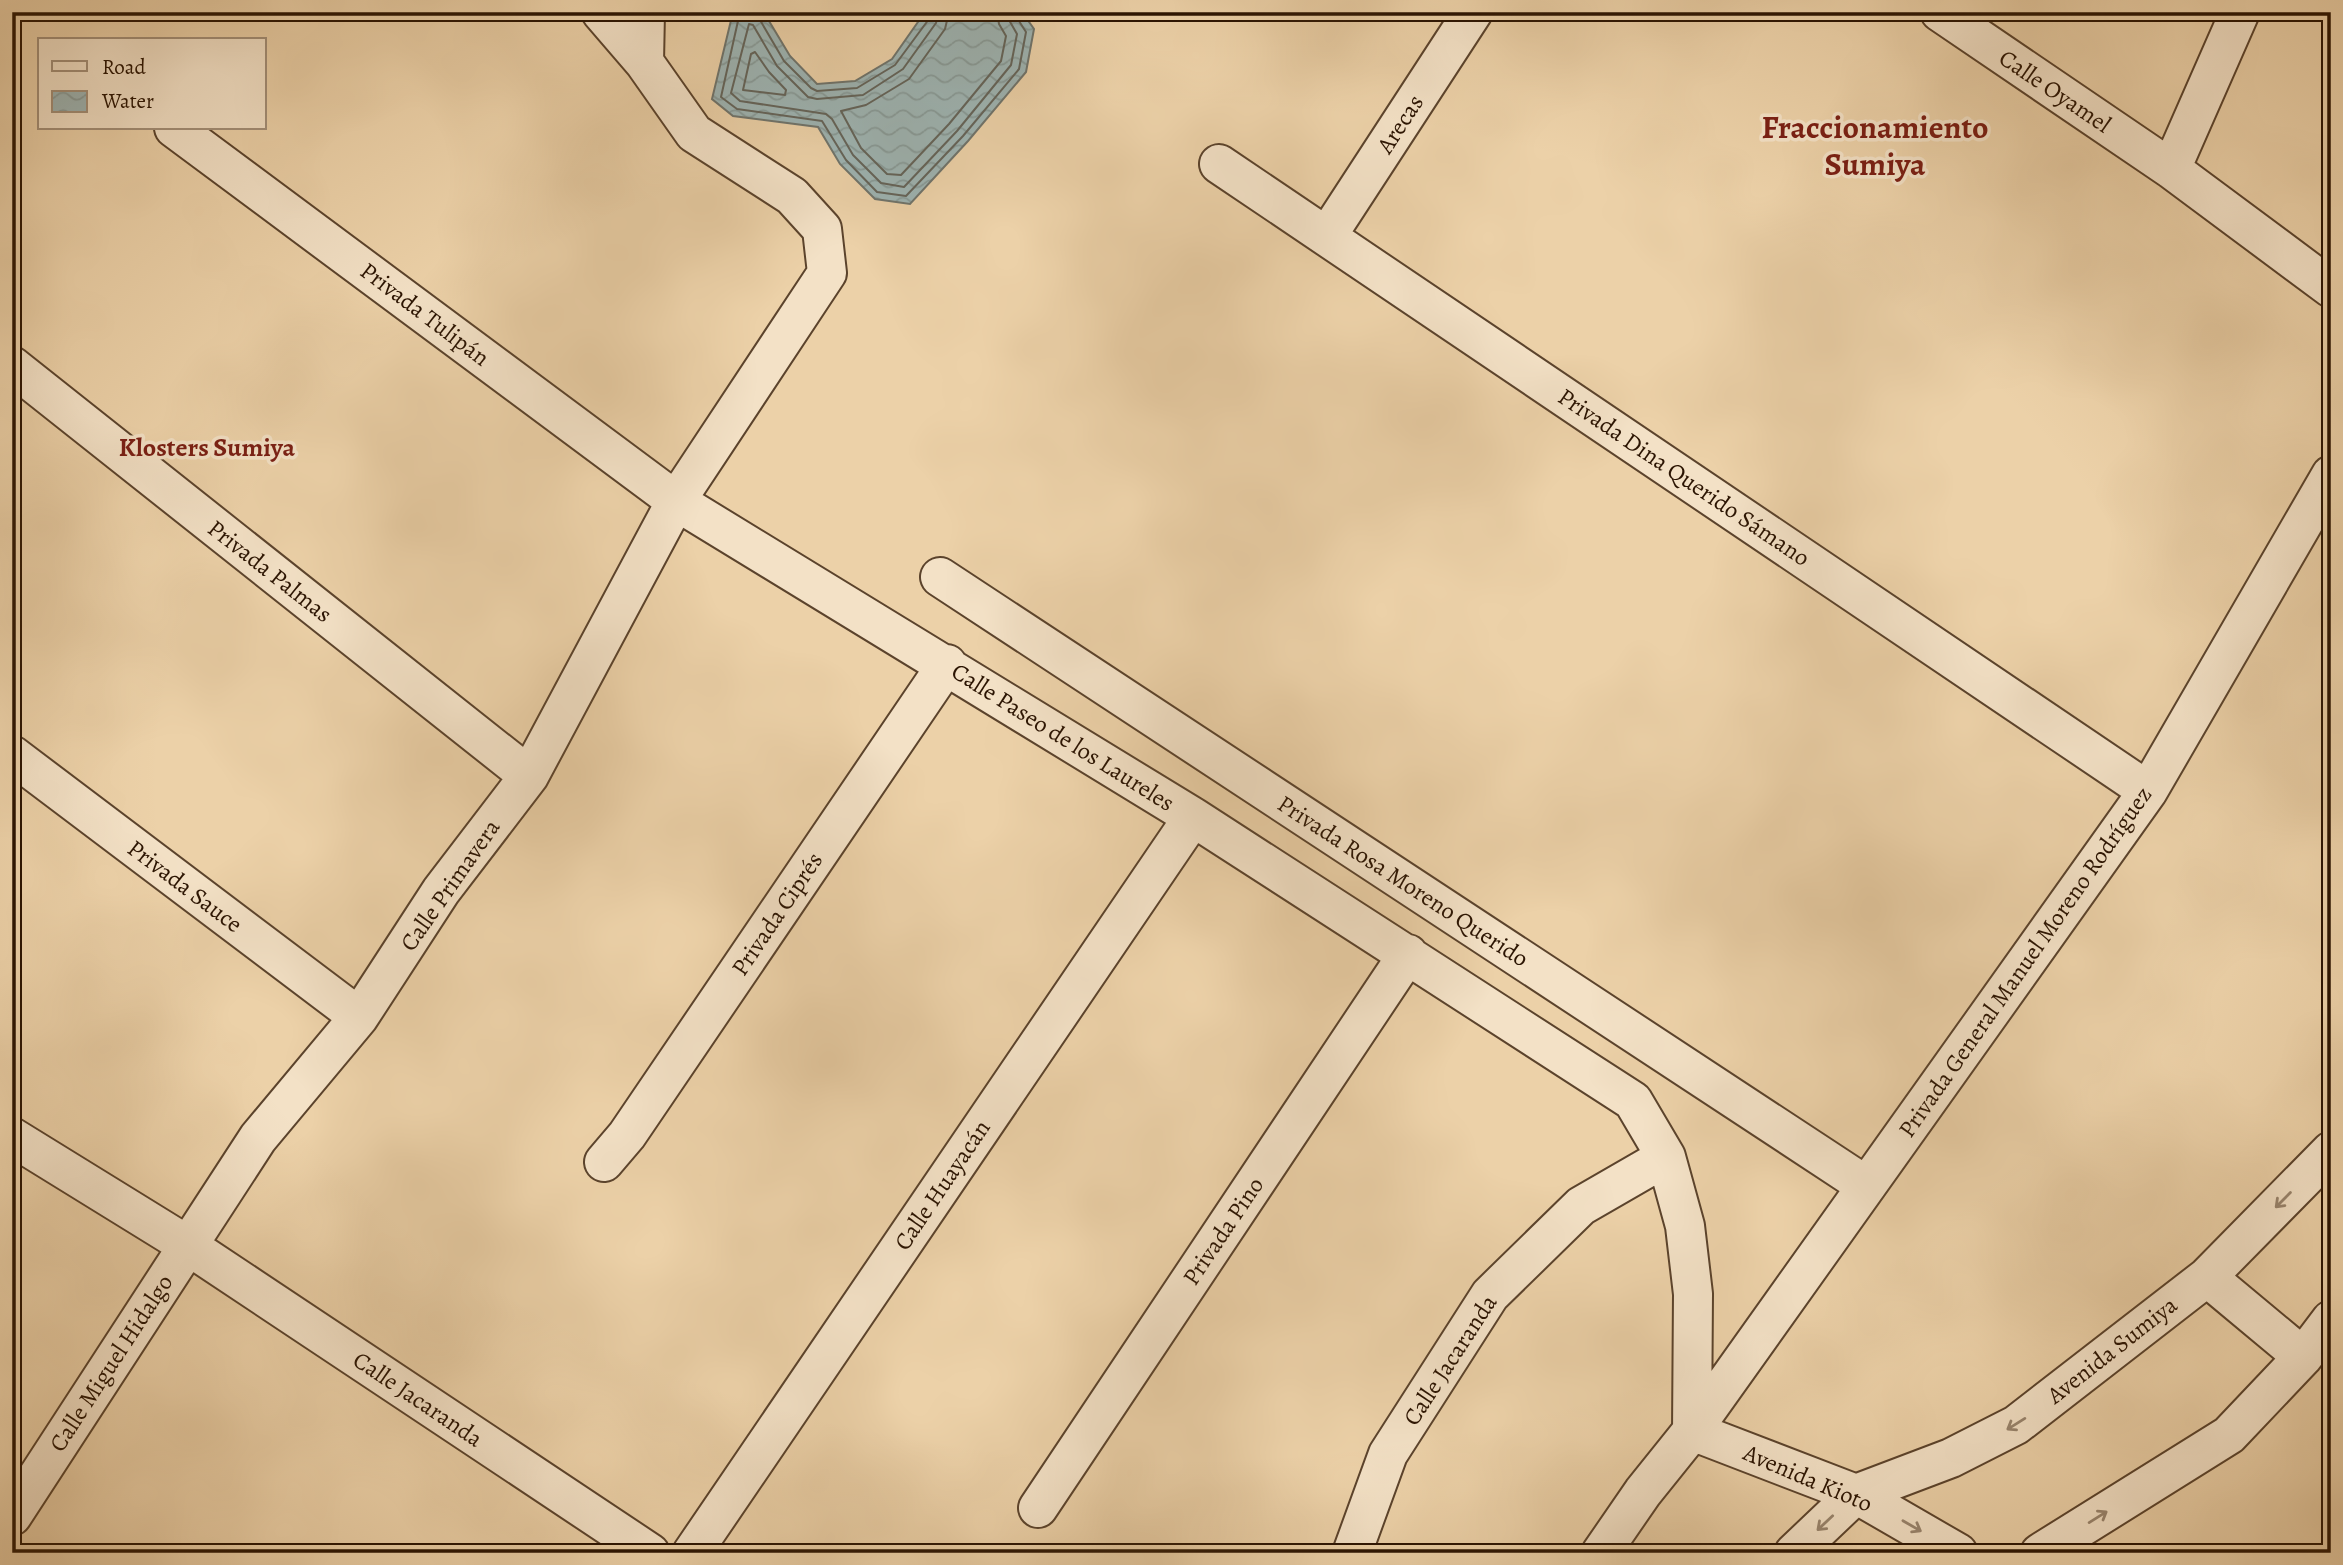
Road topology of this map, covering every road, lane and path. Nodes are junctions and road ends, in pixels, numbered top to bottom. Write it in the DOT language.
graph roads {
  1 [pos="601,12"];
  2 [pos="645,12"];
  3 [pos="1473,12"];
  4 [pos="1940,12"];
  5 [pos="2240,12"];
  6 [pos="644,62"];
  7 [pos="177,130"];
  8 [pos="1219,163"];
  9 [pos="2171,169"];
  10 [pos="1327,236"];
  11 [pos="2331,288"];
  12 [pos="12,366"];
  13 [pos="2331,475"];
  14 [pos="676,500"];
  15 [pos="940,577"];
  16 [pos="947,664"];
  17 [pos="12,755"];
  18 [pos="529,776"];
  19 [pos="2148,791"];
  20 [pos="1193,817"];
  21 [pos="1409,954"];
  22 [pos="359,1017"];
  23 [pos="12,1137"];
  24 [pos="2331,1151"];
  25 [pos="1666,1157"];
  26 [pos="604,1162"];
  27 [pos="1865,1185"];
  28 [pos="187,1245"];
  29 [pos="2207,1277"];
  30 [pos="2331,1320"];
  31 [pos="2303,1357"];
  32 [pos="1692,1431"];
  33 [pos="1856,1494"];
  34 [pos="1038,1508"];
  35 [pos="12,1516"];
  36 [pos="2053,1550"];
  37 [pos="650,1553"];
  38 [pos="692,1553"];
  39 [pos="1352,1553"];
  40 [pos="1601,1553"];
  41 [pos="1794,1553"];
  42 [pos="1958,1553"];
  1 -- 6 [label="street"];
  2 -- 6 [label="street"];
  3 -- 10 [label="street, Arecas"];
  4 -- 9 [label="street, Calle Oyamel"];
  5 -- 9 [label="street"];
  6 -- 14 [label="street"];
  7 -- 14 [label="street, Privada Tulipán"];
  8 -- 10 [label="street, Privada Dina Querido Sámano"];
  9 -- 11 [label="street, Calle Oyamel"];
  10 -- 19 [label="street, Privada Dina Querido Sámano"];
  12 -- 18 [label="street, Privada Palmas"];
  13 -- 19 [label="street, Privada General Manuel Moreno Rodríguez"];
  14 -- 16 [label="street, Calle Paseo de los Laureles"];
  14 -- 18 [label="street, Calle Primavera"];
  15 -- 27 [label="street, Privada Rosa Moreno Querido"];
  16 -- 20 [label="street, Calle Paseo de los Laureles"];
  16 -- 26 [label="street, Privada Ciprés"];
  17 -- 22 [label="street, Privada Sauce"];
  18 -- 22 [label="street, Calle Primavera"];
  19 -- 27 [label="street, Privada General Manuel Moreno Rodríguez"];
  20 -- 21 [label="street, Calle Paseo de los Laureles"];
  20 -- 38 [label="street, Calle Huayacán"];
  21 -- 25 [label="street, Calle Paseo de los Laureles"];
  21 -- 34 [label="street, Privada Pino"];
  22 -- 28 [label="street, Calle Primavera"];
  23 -- 28 [label="street, Calle Jacaranda"];
  24 -- 29 [label="street, Avenida Sumiya, one-way"];
  25 -- 32 [label="street, Calle Paseo de los Laureles"];
  25 -- 39 [label="street, Calle Jacaranda"];
  27 -- 32 [label="street, Privada General Manuel Moreno Rodríguez"];
  28 -- 35 [label="street, Calle Miguel Hidalgo"];
  28 -- 37 [label="street, Calle Jacaranda"];
  29 -- 31 [label="street"];
  29 -- 33 [label="street, Avenida Sumiya, one-way"];
  30 -- 31 [label="street"];
  36 -- 31 [label="street, one-way"];
  32 -- 33 [label="street, Avenida Kioto"];
  32 -- 40 [label="street, Privada General Manuel Moreno Rodríguez"];
  33 -- 41 [label="street, one-way"];
  33 -- 42 [label="street, Avenida Kioto, one-way"];
}
